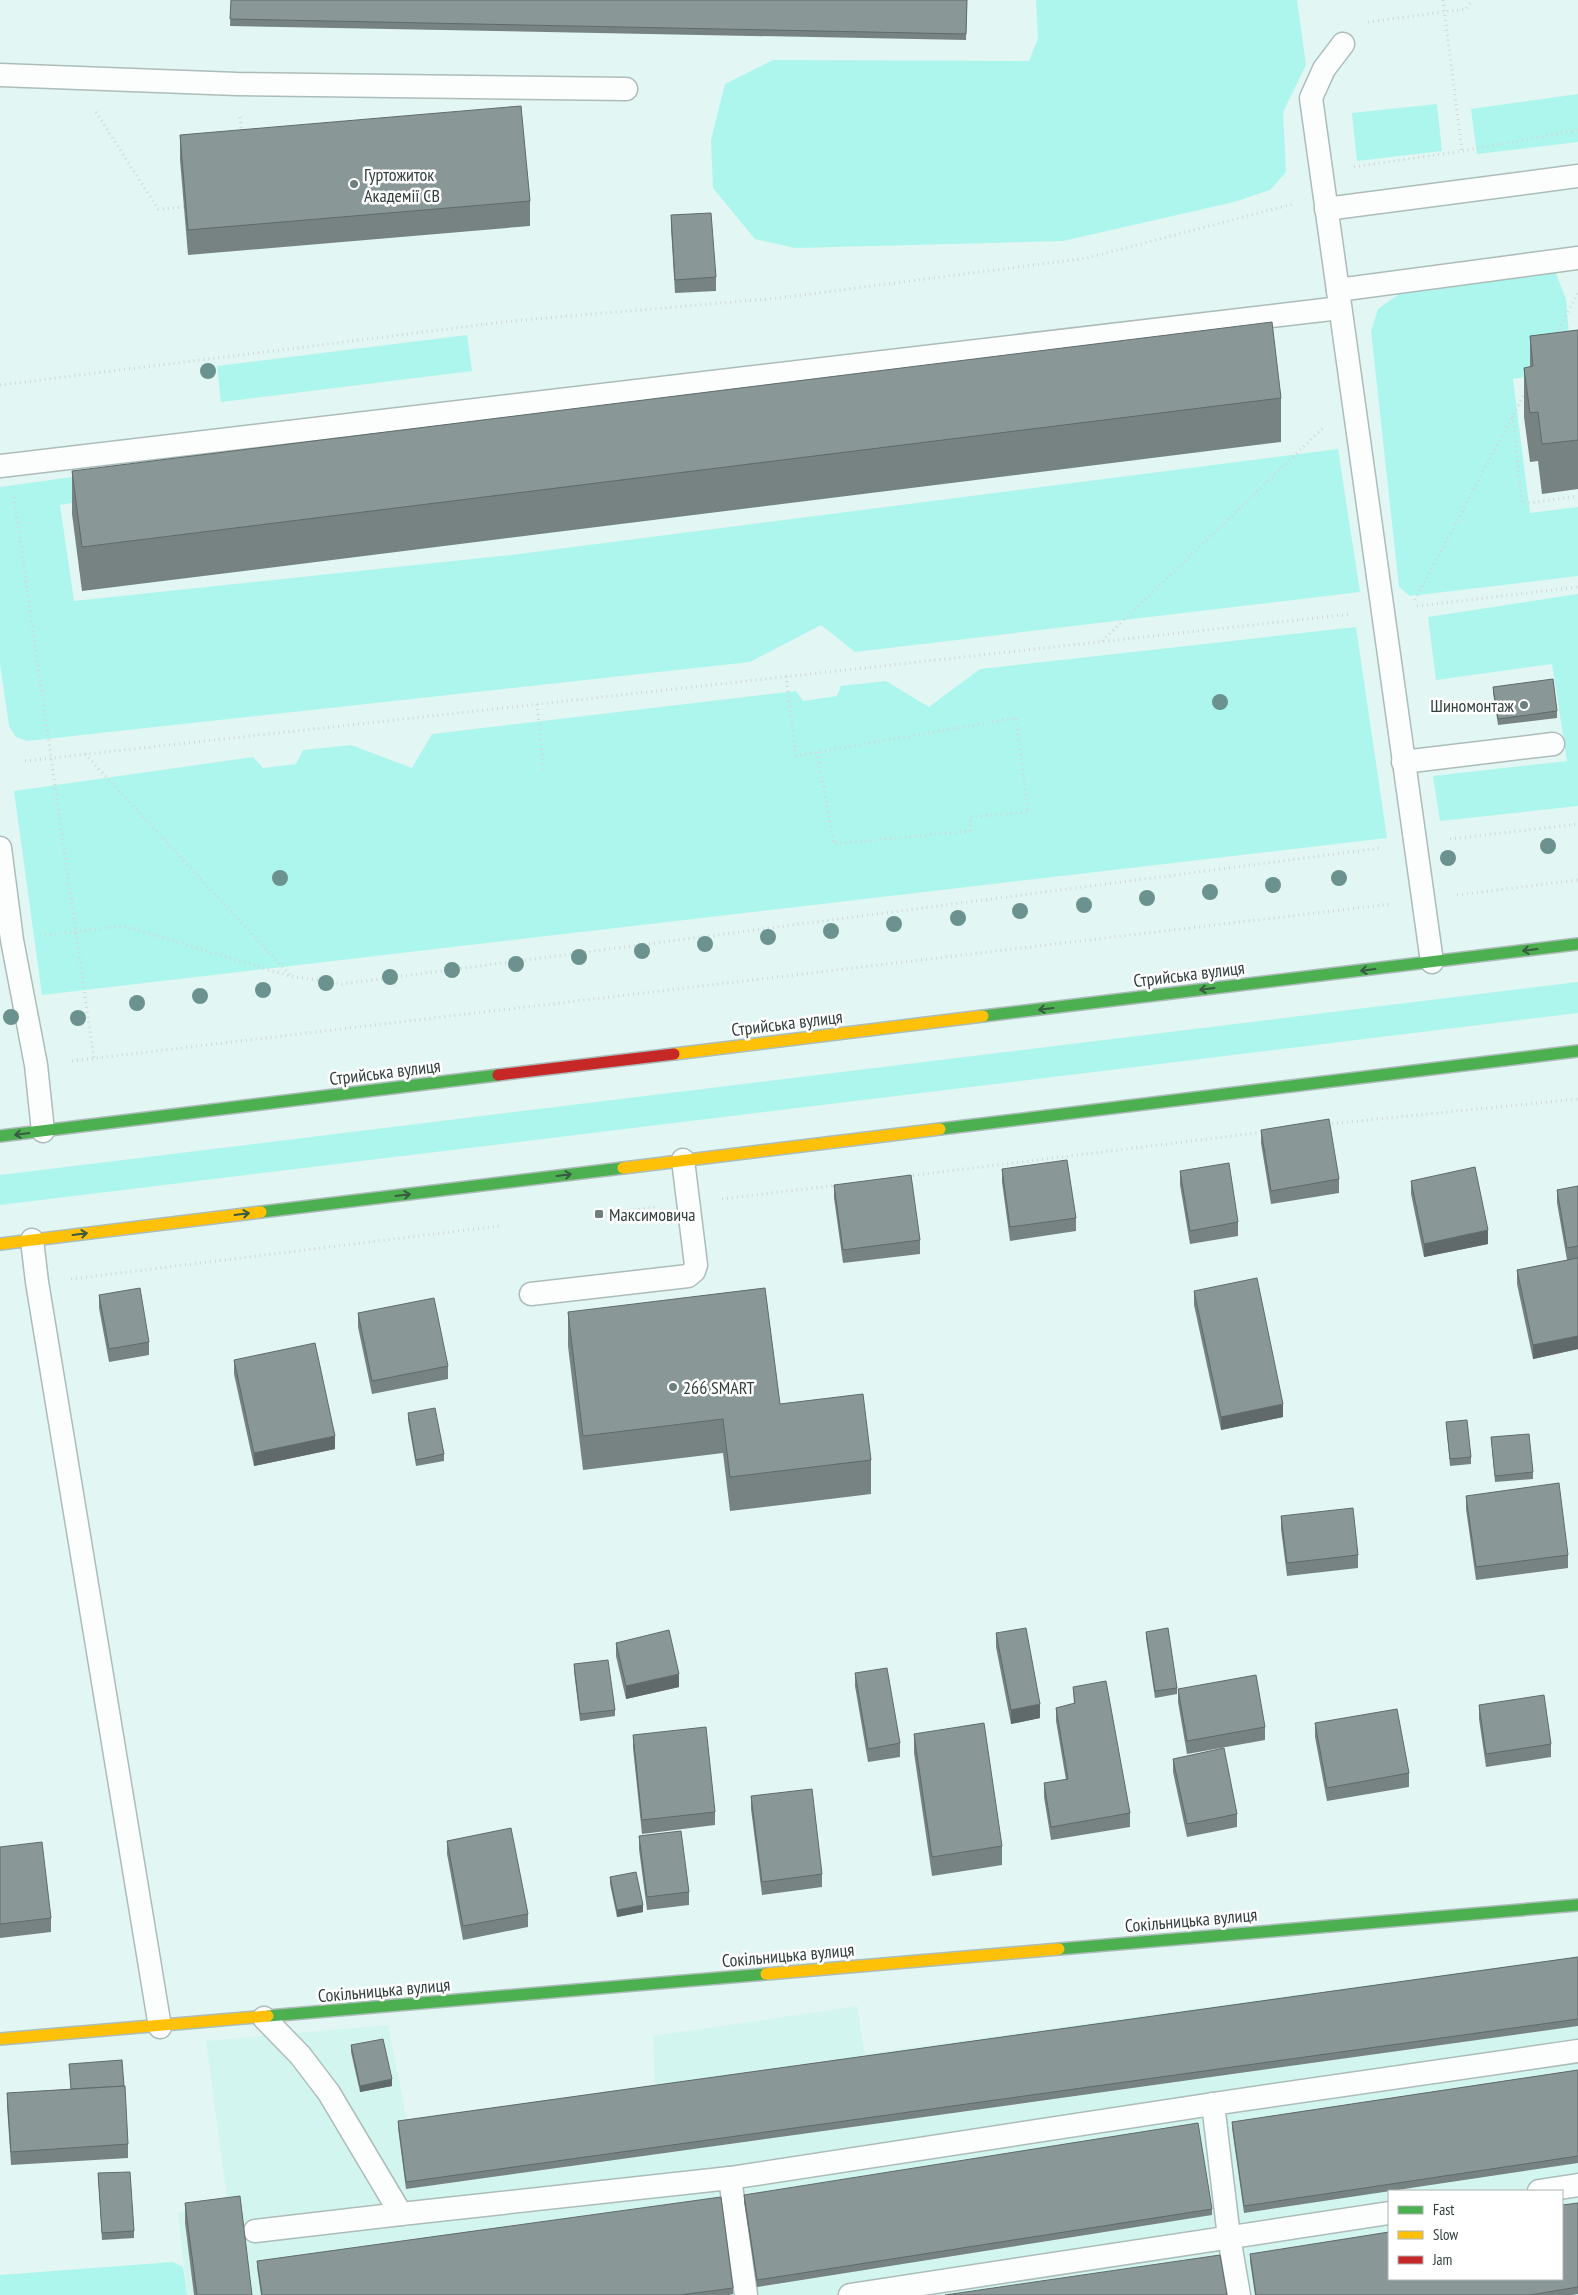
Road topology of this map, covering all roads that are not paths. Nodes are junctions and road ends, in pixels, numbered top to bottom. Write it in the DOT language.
graph roads {
  1 [pos="1343,44"];
  2 [pos="0,75"];
  3 [pos="626,88"];
  4 [pos="1578,176"];
  5 [pos="1325,202"];
  6 [pos="1578,258"];
  7 [pos="1339,299"];
  8 [pos="5,465"];
  9 [pos="1553,744"];
  10 [pos="1404,762"];
  11 [pos="0,848"];
  12 [pos="1578,944"];
  13 [pos="1432,962"];
  14 [pos="1578,1051"];
  15 [pos="43,1131"];
  16 [pos="0,1136"];
  17 [pos="683,1160"];
  18 [pos="32,1240"];
  19 [pos="0,1244"];
  20 [pos="531,1294"];
  21 [pos="1578,1904"];
  22 [pos="264,2018"];
  23 [pos="160,2027"];
  24 [pos="0,2039"];
  25 [pos="1578,2051"];
  26 [pos="1212,2104"];
  27 [pos="730,2178"];
  28 [pos="1578,2185"];
  29 [pos="1546,2190"];
  30 [pos="401,2214"];
  31 [pos="1388,2214"];
  32 [pos="255,2231"];
  33 [pos="1229,2237"];
  34 [pos="746,2295"];
  35 [pos="850,2295"];
  36 [pos="1239,2295"];
  1 -- 5 [label="lane"];
  2 -- 3 [label="lane"];
  4 -- 5 [label="lane"];
  5 -- 7 [label="lane"];
  6 -- 7 [label="lane"];
  7 -- 8 [label="lane"];
  7 -- 10 [label="lane"];
  9 -- 10 [label="lane"];
  10 -- 13 [label="lane"];
  11 -- 15 [label="lane"];
  12 -- 13 [label="main road, Стрийська вулиця, one-way"];
  13 -- 15 [label="main road, Стрийська вулиця, one-way"];
  14 -- 17 [label="main road"];
  15 -- 16 [label="main road, Стрийська вулиця, one-way"];
  18 -- 17 [label="main road, one-way"];
  17 -- 20 [label="lane"];
  18 -- 19 [label="main road"];
  18 -- 23 [label="lane"];
  21 -- 22 [label="main road, Сокільницька вулиця"];
  22 -- 23 [label="main road, Сокільницька вулиця"];
  22 -- 30 [label="lane"];
  23 -- 24 [label="main road, Сокільницька вулиця"];
  25 -- 26 [label="lane"];
  26 -- 27 [label="lane"];
  26 -- 33 [label="lane"];
  27 -- 30 [label="lane"];
  27 -- 34 [label="lane"];
  28 -- 29 [label="lane"];
  30 -- 32 [label="lane"];
  31 -- 33 [label="lane"];
  33 -- 35 [label="lane"];
  33 -- 36 [label="lane"];
}
